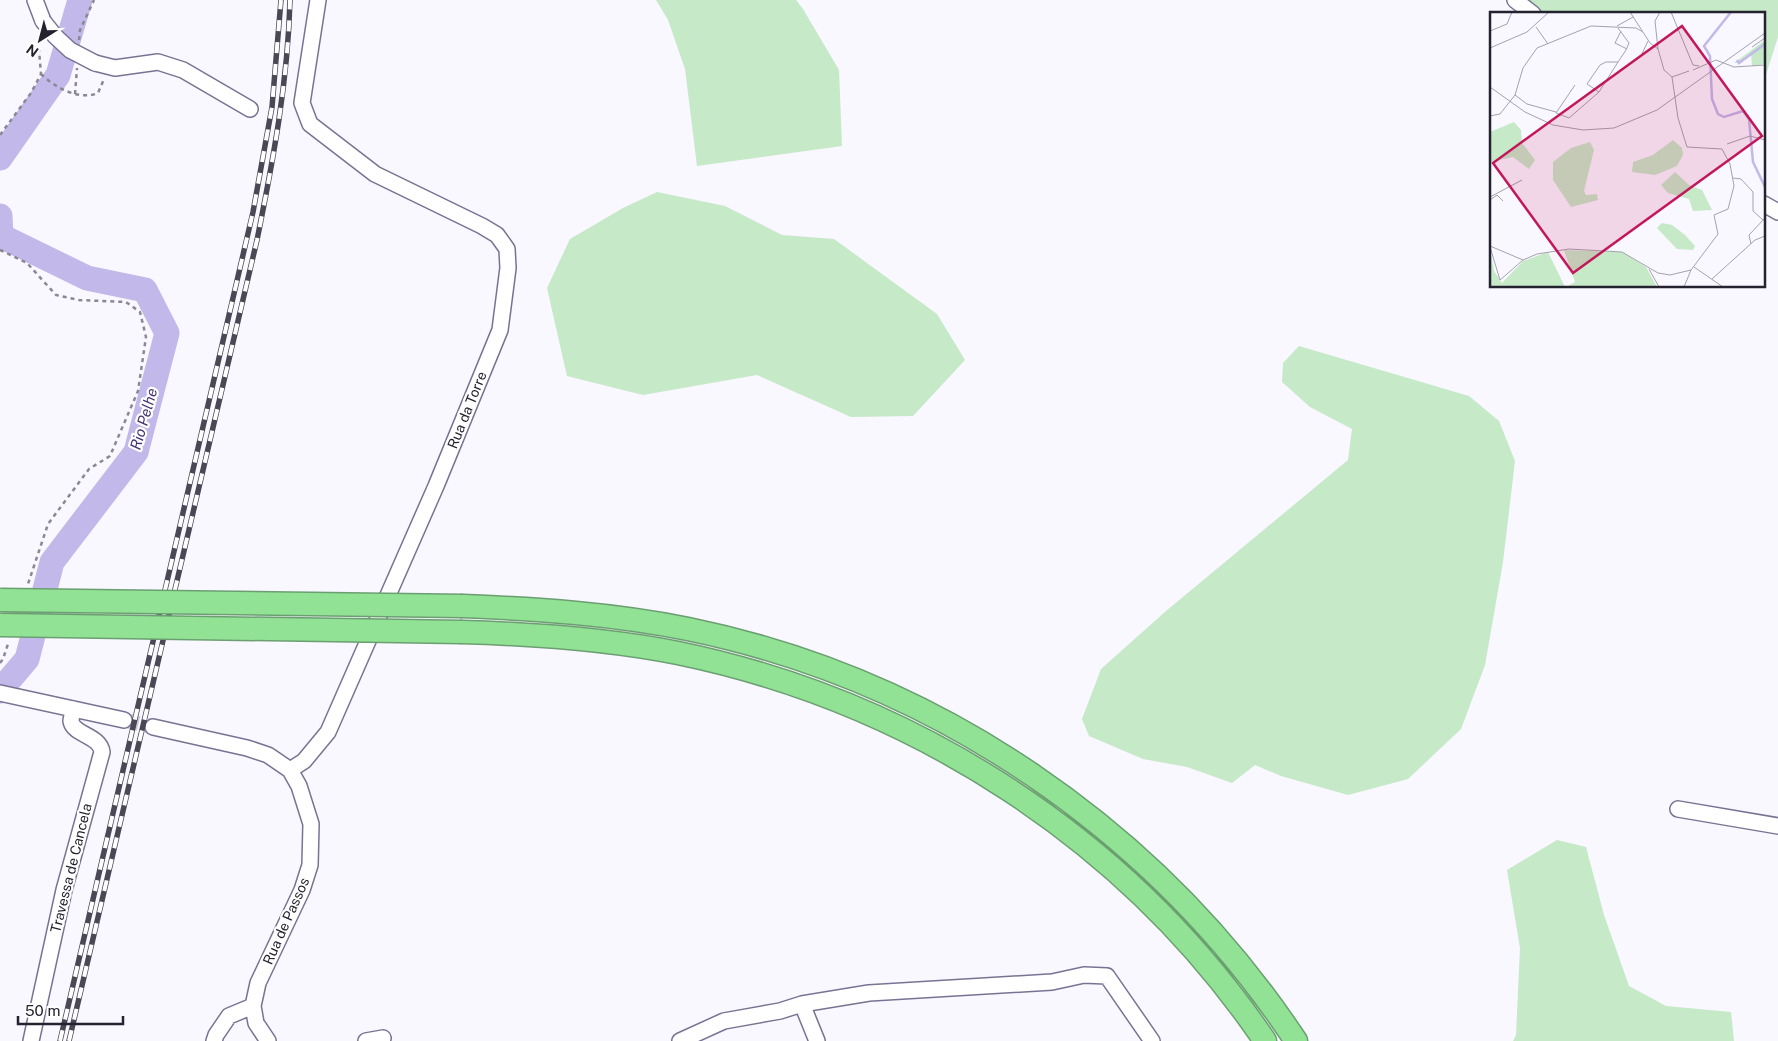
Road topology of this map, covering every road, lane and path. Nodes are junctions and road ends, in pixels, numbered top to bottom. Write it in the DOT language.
graph roads {
  1 [pos="35,0"];
  2 [pos="318,0"];
  3 [pos="1515,0"];
  4 [pos="1530,12"];
  5 [pos="43,21"];
  6 [pos="100,64"];
  7 [pos="41,74"];
  8 [pos="250,109"];
  9 [pos="0,135"];
  10 [pos="1766,205"];
  11 [pos="1778,212"];
  12 [pos="0,250"];
  13 [pos="27,587"];
  14 [pos="0,600"];
  15 [pos="5,633"];
  16 [pos="0,662"];
  17 [pos="0,693"];
  18 [pos="74,709"];
  19 [pos="124,720"];
  20 [pos="153,727"];
  21 [pos="290,770"];
  22 [pos="1678,809"];
  23 [pos="1778,826"];
  24 [pos="802,1004"];
  25 [pos="253,1006"];
  26 [pos="383,1038"];
  27 [pos="31,1041"];
  28 [pos="214,1041"];
  29 [pos="268,1041"];
  30 [pos="366,1041"];
  31 [pos="680,1041"];
  32 [pos="817,1041"];
  33 [pos="1152,1041"];
  34 [pos="1266,1041"];
  35 [pos="1296,1041"];
  1 -- 5 [label="street"];
  2 -- 21 [label="street, Rua da Torre"];
  3 -- 4 [label="street"];
  5 -- 6 [label="street, bridge"];
  5 -- 7 [label="path"];
  6 -- 7 [label="path"];
  6 -- 8 [label="street"];
  7 -- 9 [label="path"];
  10 -- 11 [label="street"];
  12 -- 13 [label="path"];
  14 -- 35 [label="highway, bridge"];
  15 -- 16 [label="path"];
  15 -- 34 [label="highway, bridge"];
  17 -- 18 [label="street"];
  18 -- 19 [label="street"];
  18 -- 27 [label="street, Travessa de Cancela"];
  20 -- 21 [label="street"];
  21 -- 25 [label="street, Rua de Passos"];
  22 -- 23 [label="street"];
  24 -- 31 [label="street"];
  24 -- 32 [label="street"];
  24 -- 33 [label="street"];
  25 -- 28 [label="street"];
  25 -- 29 [label="street"];
  26 -- 30 [label="street"];
}
